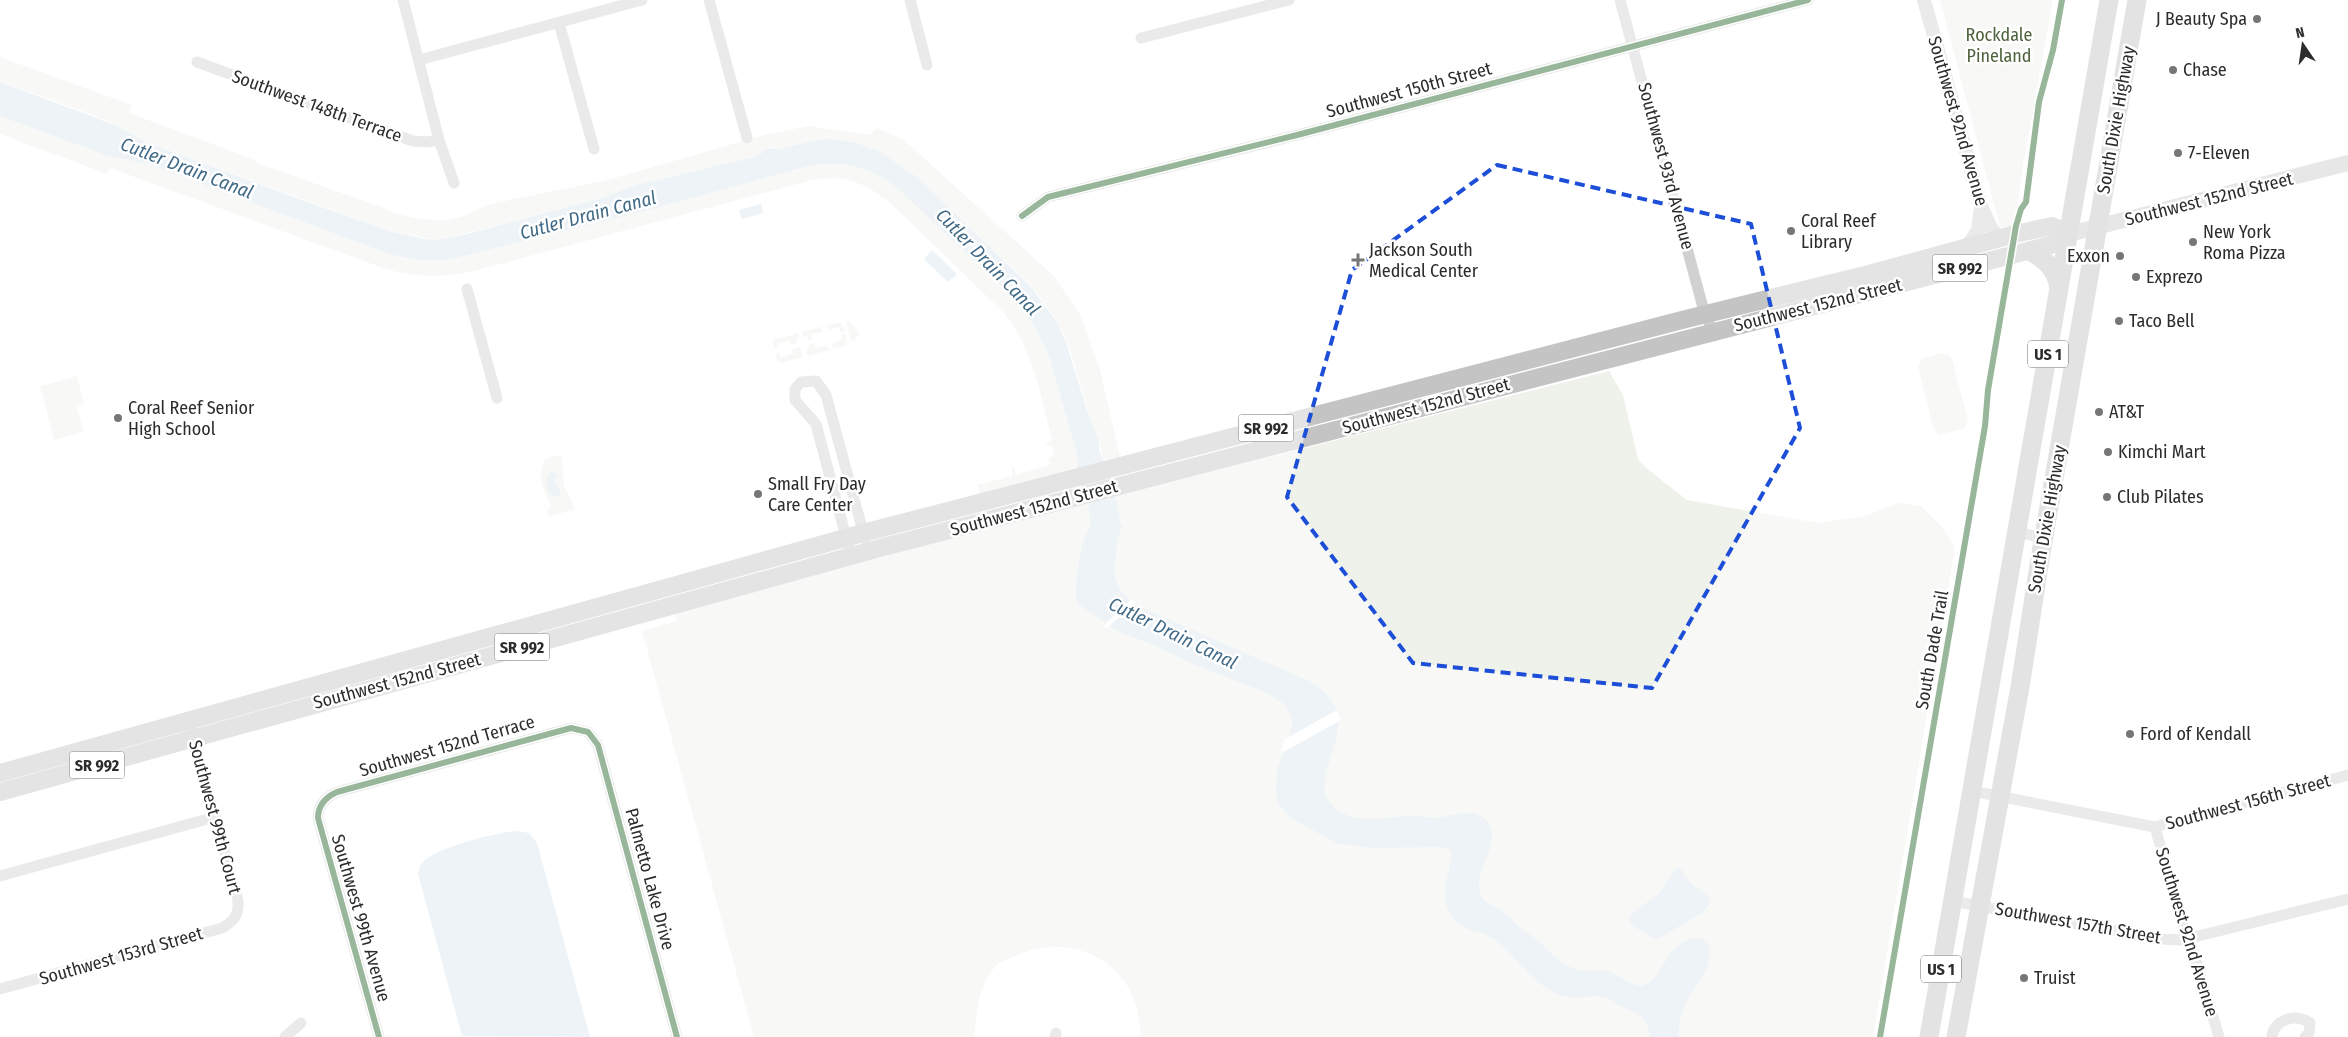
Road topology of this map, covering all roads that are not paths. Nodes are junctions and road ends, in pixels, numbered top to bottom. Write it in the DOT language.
graph roads {
  1 [pos="403,0"];
  2 [pos="642,0"];
  3 [pos="709,0"];
  4 [pos="910,0"];
  5 [pos="1289,0"];
  6 [pos="1620,0"];
  7 [pos="1808,0"];
  8 [pos="1924,0"];
  9 [pos="2109,0"];
  10 [pos="2136,0"];
  11 [pos="559,23"];
  12 [pos="1141,38"];
  13 [pos="1632,47"];
  14 [pos="419,60"];
  15 [pos="196,62"];
  16 [pos="927,65"];
  17 [pos="747,138"];
  18 [pos="439,140"];
  19 [pos="594,149"];
  20 [pos="2348,163"];
  21 [pos="454,183"];
  22 [pos="1981,206"];
  23 [pos="1022,216"];
  24 [pos="2097,227"];
  25 [pos="2069,234"];
  26 [pos="1999,238"];
  27 [pos="1967,246"];
  28 [pos="2030,251"];
  29 [pos="1869,274"];
  30 [pos="467,289"];
  31 [pos="2059,291"];
  32 [pos="1862,294"];
  33 [pos="1705,314"];
  34 [pos="1714,332"];
  35 [pos="496,398"];
  36 [pos="2017,532"];
  37 [pos="855,535"];
  38 [pos="2043,538"];
  39 [pos="860,554"];
  40 [pos="189,720"];
  41 [pos="588,732"];
  42 [pos="193,738"];
  43 [pos="0,773"];
  44 [pos="2348,775"];
  45 [pos="1972,791"];
  46 [pos="0,792"];
  47 [pos="1998,796"];
  48 [pos="320,807"];
  49 [pos="215,817"];
  50 [pos="2155,827"];
  51 [pos="0,876"];
  52 [pos="2348,899"];
  53 [pos="1952,901"];
  54 [pos="1979,906"];
  55 [pos="237,915"];
  56 [pos="2189,939"];
  57 [pos="0,989"];
  58 [pos="300,1023"];
  59 [pos="2271,1036"];
  60 [pos="285,1037"];
  61 [pos="379,1037"];
  62 [pos="677,1037"];
  63 [pos="1929,1037"];
  64 [pos="1956,1037"];
  65 [pos="2220,1037"];
  66 [pos="2305,1037"];
  1 -- 14 [label="street"];
  2 -- 11 [label="street"];
  3 -- 17 [label="street"];
  4 -- 16 [label="street"];
  5 -- 12 [label="street"];
  6 -- 13 [label="street, Southwest 93rd Avenue"];
  7 -- 13 [label="street, Southwest 150th Street"];
  8 -- 22 [label="street, Southwest 92nd Avenue"];
  9 -- 25 [label="highway, South Dixie Highway / US 1"];
  10 -- 24 [label="highway, South Dixie Highway / US 1"];
  11 -- 14 [label="street"];
  11 -- 19 [label="street"];
  13 -- 23 [label="street, Southwest 150th Street"];
  13 -- 33 [label="street, Southwest 93rd Avenue"];
  14 -- 18 [label="street"];
  15 -- 18 [label="street, Southwest 148th Terrace"];
  18 -- 21 [label="street"];
  20 -- 24 [label="main road, Southwest 152nd Street"];
  22 -- 26 [label="street, Southwest 92nd Avenue"];
  22 -- 27 [label="street"];
  24 -- 25 [label="main road, Southwest 152nd Street"];
  24 -- 38 [label="highway, South Dixie Highway / US 1"];
  25 -- 26 [label="main road, Southwest 152nd Street / SR 992"];
  25 -- 28 [label="main road, Southwest 152nd Street / SR 992"];
  25 -- 31 [label="highway, South Dixie Highway / US 1"];
  26 -- 27 [label="main road, Southwest 152nd Street / SR 992"];
  27 -- 29 [label="main road, Southwest 152nd Street / SR 992"];
  28 -- 31 [label="highway"];
  28 -- 32 [label="main road, Southwest 152nd Street / SR 992"];
  29 -- 32 [label="main road"];
  29 -- 33 [label="main road, Southwest 152nd Street / SR 992"];
  30 -- 35 [label="street"];
  31 -- 36 [label="highway, South Dixie Highway / US 1"];
  32 -- 34 [label="main road, Southwest 152nd Street / SR 992"];
  33 -- 34 [label="street, Southwest 93rd Avenue"];
  33 -- 37 [label="main road, Southwest 152nd Street / SR 992"];
  34 -- 39 [label="main road, Southwest 152nd Street / SR 992"];
  36 -- 38 [label="street"];
  36 -- 45 [label="highway, South Dixie Highway / US 1"];
  37 -- 37 [label="street"];
  37 -- 39 [label="street"];
  37 -- 39 [label="street"];
  37 -- 40 [label="main road, Southwest 152nd Street / SR 992"];
  38 -- 47 [label="highway, South Dixie Highway / US 1"];
  39 -- 42 [label="main road, Southwest 152nd Street / SR 992"];
  40 -- 42 [label="street, Southwest 99th Court"];
  40 -- 43 [label="main road, Southwest 152nd Street / SR 992"];
  41 -- 48 [label="street, Southwest 152nd Terrace"];
  41 -- 62 [label="street, Palmetto Lake Drive"];
  42 -- 46 [label="main road, Southwest 152nd Street / SR 992"];
  42 -- 49 [label="street, Southwest 99th Court"];
  44 -- 50 [label="street, Southwest 156th Street"];
  45 -- 47 [label="street, Southwest 156th Street"];
  45 -- 53 [label="highway, South Dixie Highway / US 1"];
  47 -- 50 [label="street, Southwest 156th Street"];
  47 -- 54 [label="highway, South Dixie Highway / US 1"];
  48 -- 61 [label="street, Southwest 99th Avenue"];
  49 -- 51 [label="street"];
  49 -- 55 [label="street, Southwest 99th Court"];
  50 -- 56 [label="street, Southwest 92nd Avenue"];
  52 -- 56 [label="street, Southwest 157th Street"];
  53 -- 54 [label="street, Southwest 157th Street"];
  53 -- 63 [label="highway, South Dixie Highway / US 1"];
  54 -- 56 [label="street, Southwest 157th Street"];
  54 -- 64 [label="highway, South Dixie Highway / US 1"];
  55 -- 57 [label="street, Southwest 153rd Street"];
  56 -- 65 [label="street, Southwest 92nd Avenue"];
  58 -- 60 [label="street"];
  59 -- 66 [label="street"];
}
